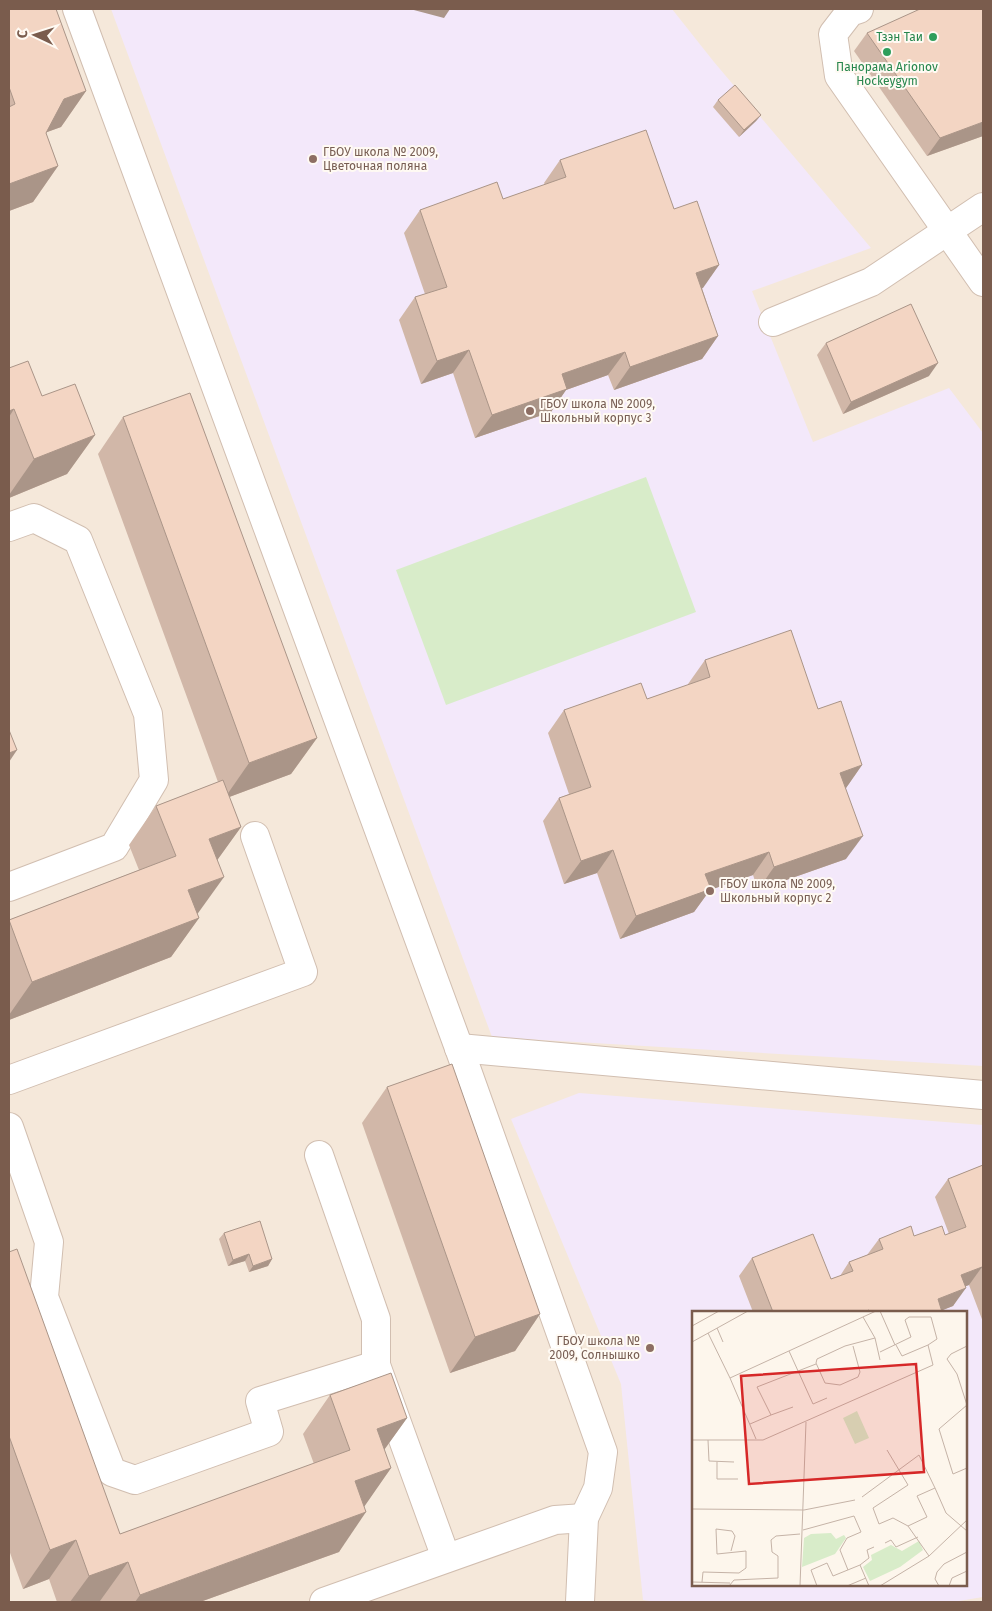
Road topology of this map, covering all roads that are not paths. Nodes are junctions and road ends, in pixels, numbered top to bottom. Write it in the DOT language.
graph roads {
  1 [pos="77,9"];
  2 [pos="860,9"];
  3 [pos="983,207"];
  4 [pos="947,229"];
  5 [pos="983,282"];
  6 [pos="773,322"];
  7 [pos="9,526"];
  8 [pos="255,836"];
  9 [pos="9,887"];
  10 [pos="459,1048"];
  11 [pos="9,1080"];
  12 [pos="983,1095"];
  13 [pos="9,1127"];
  14 [pos="319,1155"];
  15 [pos="376,1365"];
  16 [pos="584,1518"];
  17 [pos="446,1558"];
  18 [pos="324,1602"];
  19 [pos="580,1602"];
  1 -- 10 [label="lane"];
  2 -- 4 [label="lane"];
  3 -- 4 [label="lane"];
  4 -- 5 [label="lane"];
  4 -- 6 [label="lane"];
  7 -- 9 [label="lane"];
  8 -- 11 [label="lane"];
  10 -- 12 [label="lane"];
  10 -- 16 [label="lane"];
  13 -- 15 [label="lane"];
  14 -- 15 [label="lane"];
  15 -- 17 [label="lane"];
  16 -- 17 [label="lane"];
  16 -- 19 [label="lane"];
  17 -- 18 [label="lane"];
}
